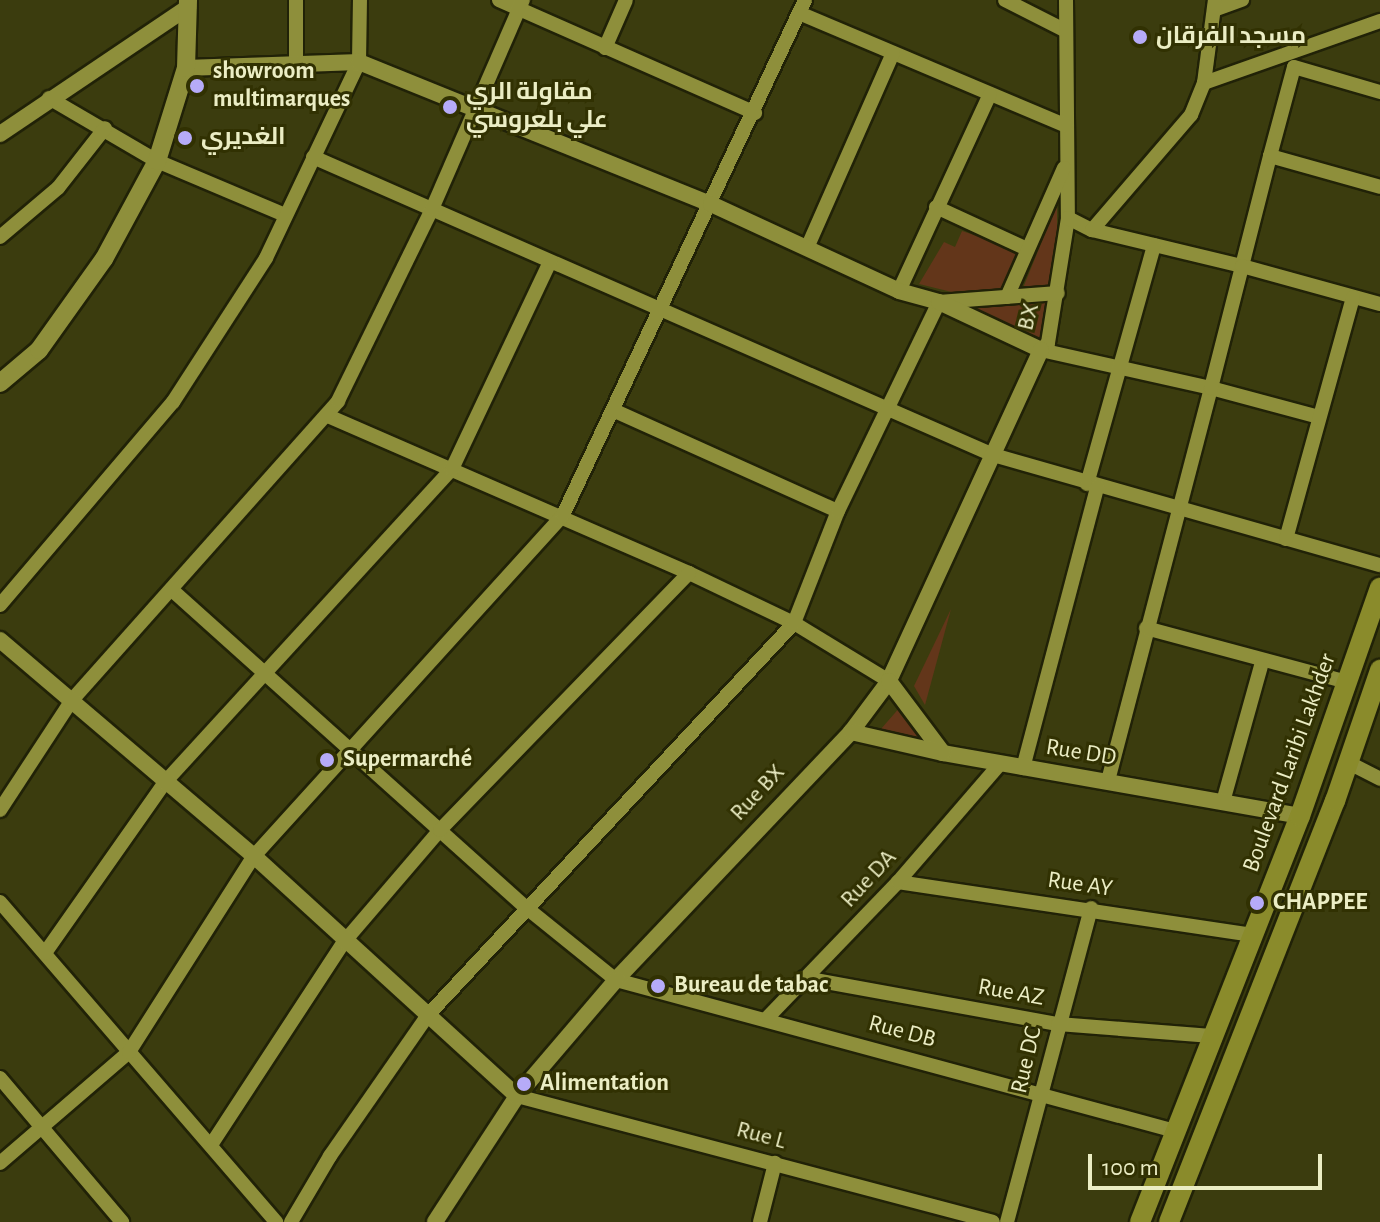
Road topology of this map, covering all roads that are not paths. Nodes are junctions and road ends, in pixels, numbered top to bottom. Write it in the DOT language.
graph roads {
  1 [pos="296,0"];
  2 [pos="360,0"];
  3 [pos="499,0"];
  4 [pos="626,0"];
  5 [pos="1005,0"];
  6 [pos="1066,0"];
  7 [pos="1242,0"];
  8 [pos="188,4"];
  9 [pos="521,5"];
  10 [pos="1215,5"];
  11 [pos="802,7"];
  12 [pos="1380,21"];
  13 [pos="1066,31"];
  14 [pos="605,48"];
  15 [pos="893,53"];
  16 [pos="359,62"];
  17 [pos="296,64"];
  18 [pos="186,68"];
  19 [pos="1204,83"];
  20 [pos="1380,92"];
  21 [pos="990,94"];
  22 [pos="49,98"];
  23 [pos="476,106"];
  24 [pos="755,113"];
  25 [pos="1066,126"];
  26 [pos="105,128"];
  27 [pos="0,134"];
  28 [pos="1270,156"];
  29 [pos="313,157"];
  30 [pos="157,161"];
  31 [pos="1067,161"];
  32 [pos="1380,187"];
  33 [pos="711,204"];
  34 [pos="936,207"];
  35 [pos="432,209"];
  36 [pos="285,215"];
  37 [pos="1068,218"];
  38 [pos="1092,230"];
  39 [pos="0,237"];
  40 [pos="1154,245"];
  41 [pos="807,248"];
  42 [pos="1027,249"];
  43 [pos="550,262"];
  44 [pos="1242,266"];
  45 [pos="899,291"];
  46 [pos="1058,293"];
  47 [pos="1007,297"];
  48 [pos="1353,297"];
  49 [pos="939,302"];
  50 [pos="1380,304"];
  51 [pos="660,307"];
  52 [pos="1041,350"];
  53 [pos="1122,368"];
  54 [pos="0,383"];
  55 [pos="1211,388"];
  56 [pos="888,407"];
  57 [pos="615,411"];
  58 [pos="328,416"];
  59 [pos="1319,417"];
  60 [pos="993,455"];
  61 [pos="452,469"];
  62 [pos="1092,486"];
  63 [pos="1178,510"];
  64 [pos="838,511"];
  65 [pos="563,515"];
  66 [pos="1286,539"];
  67 [pos="1380,565"];
  68 [pos="689,573"];
  69 [pos="1380,588"];
  70 [pos="173,591"];
  71 [pos="0,605"];
  72 [pos="794,623"];
  73 [pos="1146,628"];
  74 [pos="0,640"];
  75 [pos="1262,662"];
  76 [pos="1380,670"];
  77 [pos="264,672"];
  78 [pos="889,681"];
  79 [pos="1347,682"];
  80 [pos="72,700"];
  81 [pos="851,732"];
  82 [pos="354,751"];
  83 [pos="943,753"];
  84 [pos="1349,763"];
  85 [pos="999,765"];
  86 [pos="1023,768"];
  87 [pos="1380,779"];
  88 [pos="165,782"];
  89 [pos="1108,782"];
  90 [pos="1223,802"];
  91 [pos="0,810"];
  92 [pos="1300,816"];
  93 [pos="1326,824"];
  94 [pos="440,830"];
  95 [pos="254,856"];
  96 [pos="898,882"];
  97 [pos="0,902"];
  98 [pos="1091,908"];
  99 [pos="528,909"];
  100 [pos="1254,935"];
  101 [pos="344,942"];
  102 [pos="45,953"];
  103 [pos="804,978"];
  104 [pos="616,980"];
  105 [pos="428,1015"];
  106 [pos="767,1018"];
  107 [pos="1058,1024"];
  108 [pos="1212,1036"];
  109 [pos="129,1052"];
  110 [pos="0,1078"];
  111 [pos="1043,1094"];
  112 [pos="517,1096"];
  113 [pos="43,1128"];
  114 [pos="1175,1131"];
  115 [pos="211,1145"];
  116 [pos="0,1163"];
  117 [pos="775,1163"];
  118 [pos="122,1222"];
  119 [pos="276,1222"];
  120 [pos="291,1222"];
  121 [pos="435,1222"];
  122 [pos="760,1222"];
  123 [pos="993,1222"];
  124 [pos="1007,1222"];
  125 [pos="1140,1222"];
  126 [pos="1169,1222"];
  1 -- 17 [label="street"];
  2 -- 16 [label="street"];
  3 -- 9 [label="street"];
  4 -- 14 [label="street"];
  5 -- 13 [label="street"];
  6 -- 13 [label="street, BX"];
  7 -- 10 [label="street"];
  8 -- 18 [label="main road"];
  8 -- 22 [label="street"];
  9 -- 14 [label="street"];
  9 -- 23 [label="street"];
  10 -- 19 [label="street"];
  11 -- 15 [label="street"];
  11 -- 24 [label="street"];
  12 -- 19 [label="street"];
  13 -- 25 [label="street, BX"];
  14 -- 24 [label="street"];
  15 -- 21 [label="street"];
  15 -- 41 [label="street"];
  16 -- 17 [label="street"];
  16 -- 23 [label="street"];
  16 -- 29 [label="street"];
  17 -- 18 [label="street"];
  18 -- 30 [label="main road"];
  19 -- 38 [label="street"];
  20 -- 28 [label="street"];
  21 -- 25 [label="street"];
  21 -- 34 [label="street"];
  22 -- 26 [label="street"];
  22 -- 27 [label="street"];
  23 -- 33 [label="street"];
  23 -- 35 [label="street"];
  24 -- 33 [label="street"];
  25 -- 31 [label="street, BX"];
  26 -- 30 [label="street"];
  26 -- 39 [label="street"];
  28 -- 32 [label="street"];
  28 -- 44 [label="street"];
  29 -- 35 [label="street"];
  29 -- 36 [label="street"];
  30 -- 36 [label="street"];
  30 -- 54 [label="main road"];
  31 -- 37 [label="street, BX"];
  31 -- 42 [label="street"];
  33 -- 41 [label="street"];
  33 -- 51 [label="street"];
  34 -- 42 [label="street"];
  34 -- 45 [label="street"];
  35 -- 43 [label="street"];
  35 -- 58 [label="street"];
  36 -- 71 [label="street"];
  37 -- 38 [label="street"];
  37 -- 46 [label="street, BX"];
  38 -- 40 [label="street"];
  40 -- 44 [label="street"];
  40 -- 53 [label="street"];
  41 -- 45 [label="street"];
  42 -- 47 [label="street"];
  43 -- 51 [label="street"];
  43 -- 61 [label="street"];
  44 -- 48 [label="street"];
  44 -- 55 [label="street"];
  45 -- 49 [label="street"];
  46 -- 47 [label="street"];
  46 -- 52 [label="street, BX"];
  47 -- 49 [label="street"];
  48 -- 50 [label="street"];
  48 -- 59 [label="street"];
  49 -- 52 [label="street"];
  49 -- 56 [label="street"];
  51 -- 56 [label="street"];
  51 -- 57 [label="street"];
  52 -- 53 [label="street"];
  52 -- 60 [label="street, Rue BX"];
  53 -- 55 [label="street"];
  53 -- 62 [label="street"];
  55 -- 59 [label="street"];
  55 -- 63 [label="street"];
  56 -- 60 [label="street"];
  56 -- 64 [label="street"];
  57 -- 64 [label="street"];
  57 -- 65 [label="street"];
  58 -- 61 [label="street"];
  58 -- 70 [label="street"];
  59 -- 66 [label="street"];
  60 -- 62 [label="street"];
  60 -- 78 [label="street, Rue BX"];
  61 -- 65 [label="street"];
  61 -- 77 [label="street"];
  62 -- 63 [label="street"];
  62 -- 86 [label="street"];
  63 -- 66 [label="street"];
  63 -- 73 [label="street"];
  64 -- 72 [label="street"];
  65 -- 68 [label="street"];
  65 -- 82 [label="street"];
  66 -- 67 [label="street"];
  68 -- 72 [label="street"];
  68 -- 94 [label="street"];
  69 -- 79 [label="main road, Boulevard Laribi Lakhder"];
  70 -- 77 [label="street"];
  70 -- 80 [label="street"];
  72 -- 78 [label="street"];
  72 -- 99 [label="street"];
  73 -- 75 [label="street"];
  73 -- 89 [label="street"];
  74 -- 80 [label="street"];
  75 -- 79 [label="street"];
  75 -- 90 [label="street"];
  76 -- 84 [label="main road"];
  77 -- 82 [label="street"];
  77 -- 88 [label="street"];
  78 -- 81 [label="street, Rue BX"];
  78 -- 83 [label="street"];
  79 -- 92 [label="main road, Boulevard Laribi Lakhder"];
  80 -- 88 [label="street"];
  80 -- 91 [label="street"];
  81 -- 83 [label="street, Rue DD"];
  81 -- 104 [label="street, Rue BX"];
  82 -- 94 [label="street"];
  82 -- 95 [label="street"];
  83 -- 85 [label="street, Rue DD"];
  84 -- 87 [label="street"];
  84 -- 93 [label="main road"];
  85 -- 86 [label="street, Rue DD"];
  85 -- 96 [label="street, Rue DA"];
  86 -- 89 [label="street, Rue DD"];
  88 -- 95 [label="street"];
  88 -- 102 [label="street"];
  89 -- 90 [label="street, Rue DD"];
  90 -- 92 [label="street, Rue DD"];
  92 -- 93 [label="main road"];
  92 -- 100 [label="main road, Boulevard Laribi Lakhder"];
  93 -- 126 [label="main road"];
  94 -- 99 [label="street"];
  94 -- 101 [label="street"];
  95 -- 101 [label="street"];
  95 -- 109 [label="street"];
  96 -- 98 [label="street, Rue AY"];
  96 -- 103 [label="street, Rue DA"];
  97 -- 102 [label="street"];
  98 -- 100 [label="street, Rue AY"];
  98 -- 107 [label="street, Rue DC"];
  99 -- 104 [label="street"];
  99 -- 105 [label="street"];
  100 -- 108 [label="main road, Boulevard Laribi Lakhder"];
  101 -- 105 [label="street"];
  101 -- 115 [label="street"];
  102 -- 109 [label="street"];
  103 -- 106 [label="street, Rue DA"];
  103 -- 107 [label="street, Rue AZ"];
  104 -- 106 [label="street, Rue DB"];
  104 -- 112 [label="street, Rue BX"];
  105 -- 112 [label="street"];
  105 -- 120 [label="street"];
  106 -- 111 [label="street, Rue DB"];
  107 -- 108 [label="street, Rue AZ"];
  107 -- 111 [label="street, Rue DC"];
  108 -- 114 [label="main road, Boulevard Laribi Lakhder"];
  109 -- 113 [label="street"];
  109 -- 115 [label="street"];
  110 -- 113 [label="street"];
  111 -- 114 [label="street, Rue DB"];
  111 -- 124 [label="street, Rue DC"];
  112 -- 117 [label="street, Rue L"];
  112 -- 121 [label="street, Rue BX"];
  113 -- 116 [label="street"];
  113 -- 118 [label="street"];
  114 -- 125 [label="main road, Boulevard Laribi Lakhder"];
  115 -- 119 [label="street"];
  117 -- 122 [label="street"];
  117 -- 123 [label="street, Rue L"];
}
